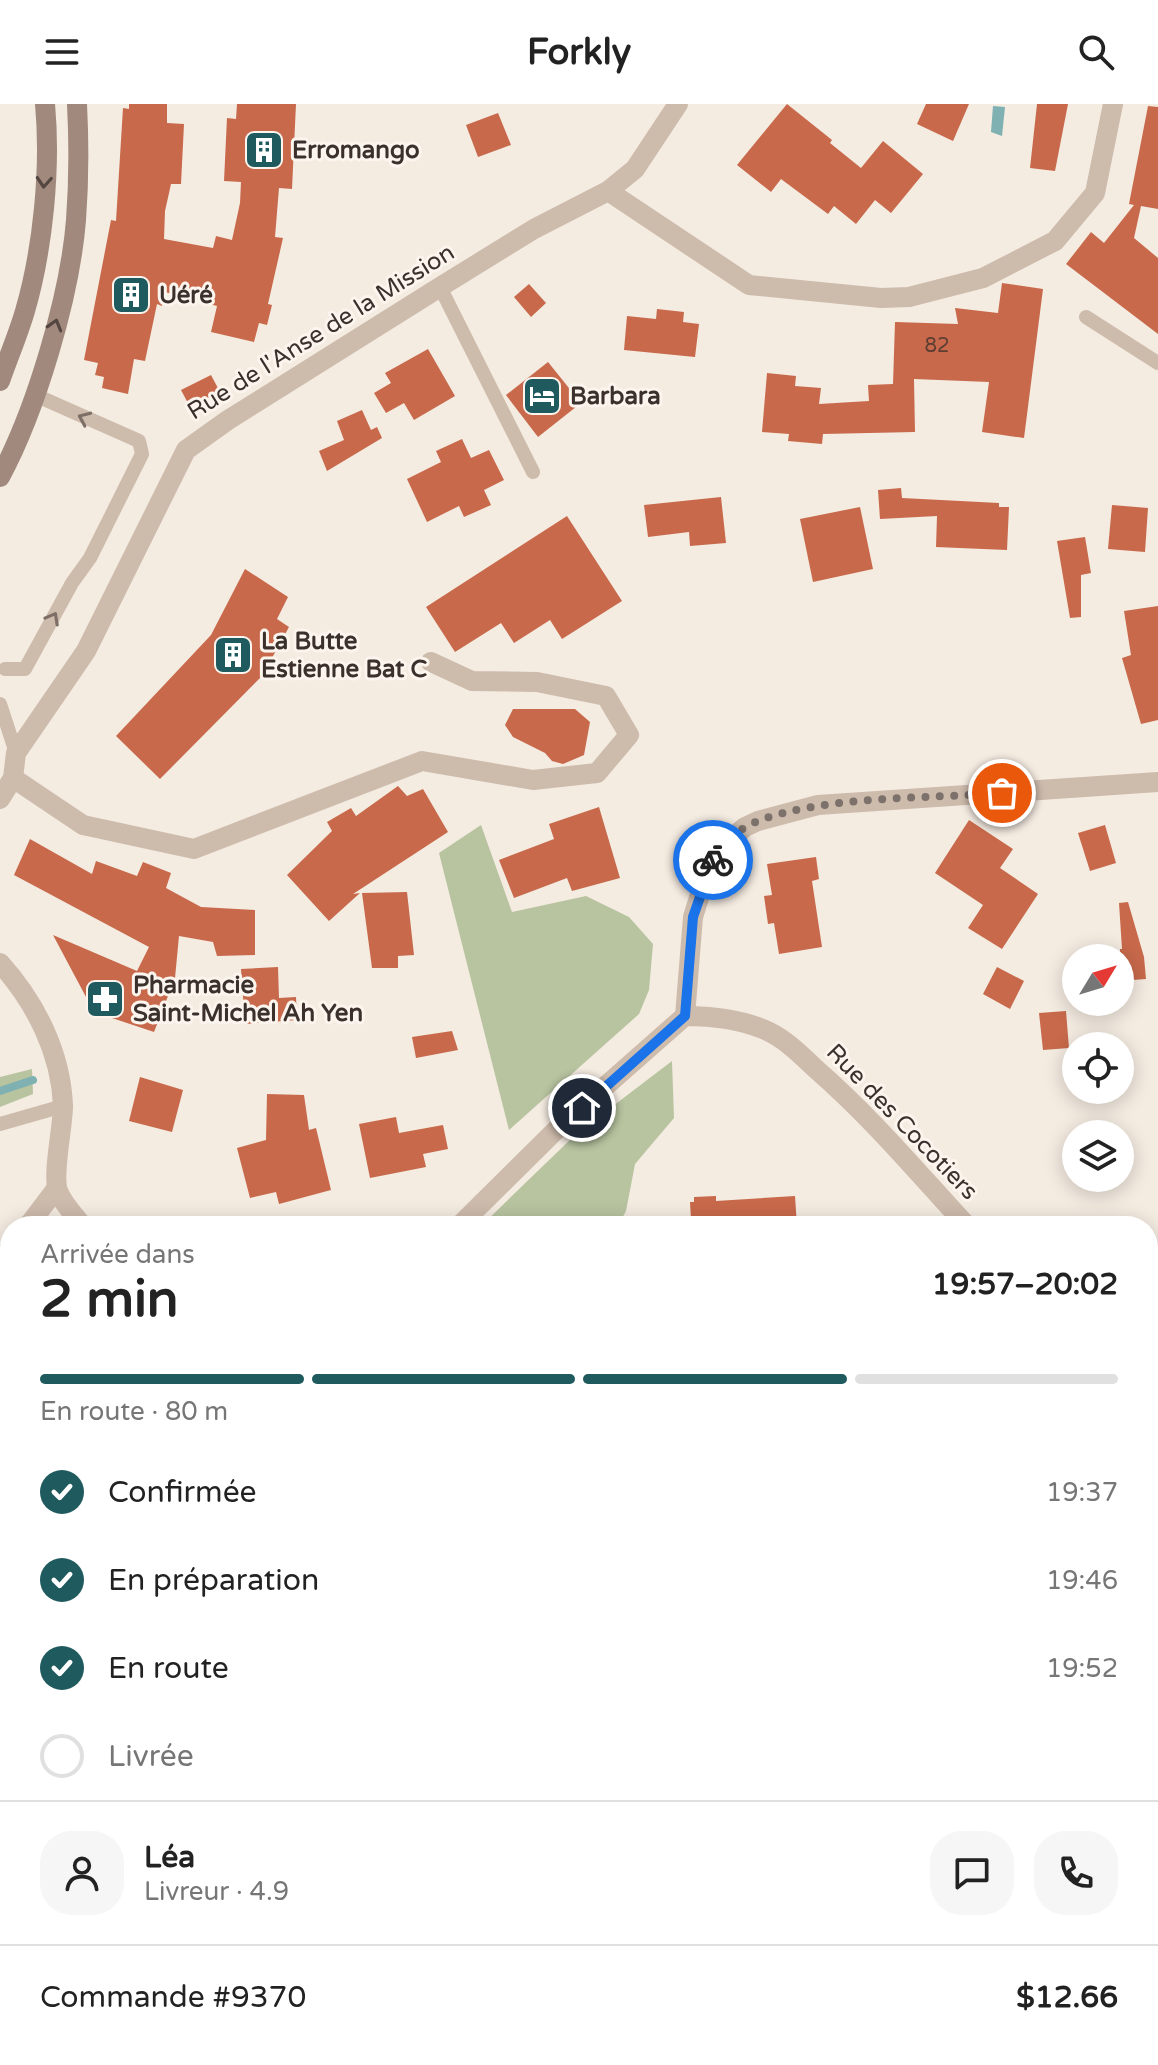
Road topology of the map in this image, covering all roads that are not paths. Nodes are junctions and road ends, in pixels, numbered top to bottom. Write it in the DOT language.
graph roads {
  1 [pos="45,104"];
  2 [pos="77,104"];
  3 [pos="678,104"];
  4 [pos="1113,104"];
  5 [pos="608,191"];
  6 [pos="440,287"];
  7 [pos="1086,317"];
  8 [pos="1158,363"];
  9 [pos="0,381"];
  10 [pos="35,395"];
  11 [pos="533,472"];
  12 [pos="0,477"];
  13 [pos="431,662"];
  14 [pos="5,669"];
  15 [pos="0,704"];
  16 [pos="16,753"];
  17 [pos="13,778"];
  18 [pos="1158,782"];
  19 [pos="0,799"];
  20 [pos="0,963"];
  21 [pos="685,1016"];
  22 [pos="63,1106"];
  23 [pos="0,1124"];
  24 [pos="56,1189"];
  25 [pos="36,1216"];
  26 [pos="75,1216"];
  27 [pos="469,1216"];
  28 [pos="958,1216"];
  1 -- 9 [label="main road, one-way"];
  10 -- 2 [label="main road, one-way"];
  3 -- 5 [label="street, Rue de l'Anse de la Mission"];
  4 -- 5 [label="street"];
  5 -- 6 [label="street, Rue de l'Anse de la Mission"];
  6 -- 11 [label="lane"];
  6 -- 16 [label="street, Rue de l'Anse de la Mission"];
  7 -- 8 [label="lane"];
  10 -- 12 [label="main road"];
  14 -- 10 [label="lane, one-way"];
  13 -- 17 [label="street"];
  15 -- 16 [label="lane"];
  16 -- 17 [label="street, Rue de l'Anse de la Mission"];
  17 -- 19 [label="street, Rue de l'Anse de la Mission"];
  18 -- 21 [label="street"];
  20 -- 22 [label="street"];
  21 -- 27 [label="street"];
  21 -- 28 [label="street, Rue des Cocotiers"];
  22 -- 23 [label="lane"];
  22 -- 24 [label="street"];
  24 -- 25 [label="street"];
  24 -- 26 [label="street"];
}
